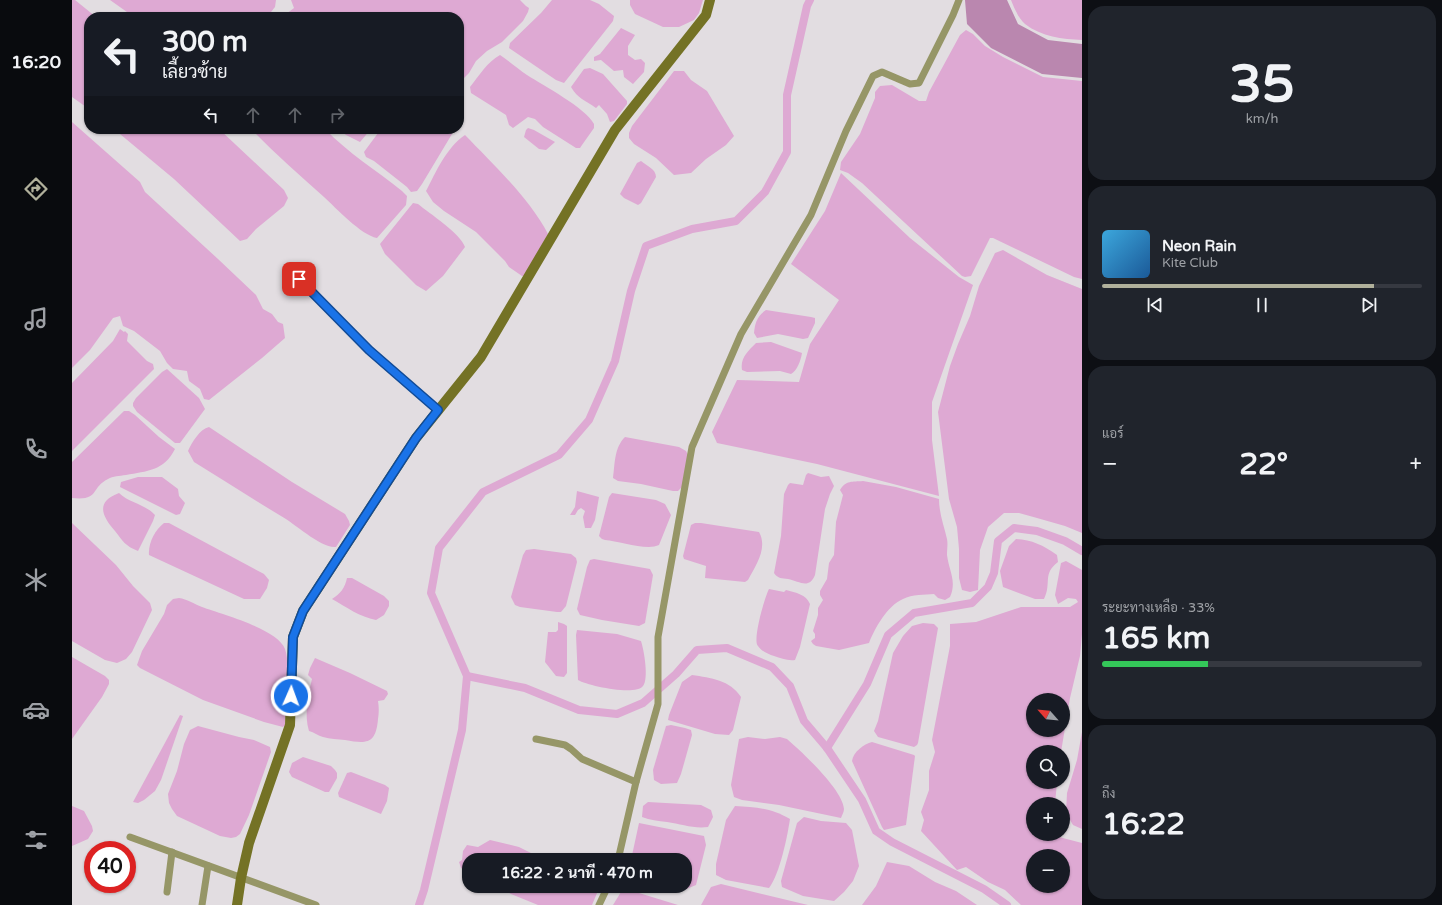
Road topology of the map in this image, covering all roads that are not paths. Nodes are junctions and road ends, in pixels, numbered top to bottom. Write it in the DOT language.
graph roads {
  1 [pos="710,0"];
  2 [pos="959,0"];
  3 [pos="299,279"];
  4 [pos="438,410"];
  5 [pos="536,739"];
  6 [pos="636,782"];
  7 [pos="130,837"];
  8 [pos="172,852"];
  9 [pos="620,853"];
  10 [pos="208,866"];
  11 [pos="241,878"];
  12 [pos="167,892"];
  13 [pos="605,893"];
  14 [pos="202,905"];
  15 [pos="237,905"];
  16 [pos="316,905"];
  17 [pos="599,905"];
  1 -- 4 [label="street"];
  2 -- 6 [label="street"];
  3 -- 4 [label="street"];
  4 -- 11 [label="street"];
  5 -- 6 [label="street"];
  6 -- 9 [label="street"];
  7 -- 8 [label="street"];
  8 -- 10 [label="street"];
  8 -- 12 [label="street"];
  10 -- 11 [label="street"];
  10 -- 14 [label="street"];
  11 -- 15 [label="street"];
  11 -- 16 [label="street"];
  13 -- 17 [label="street"];
}
